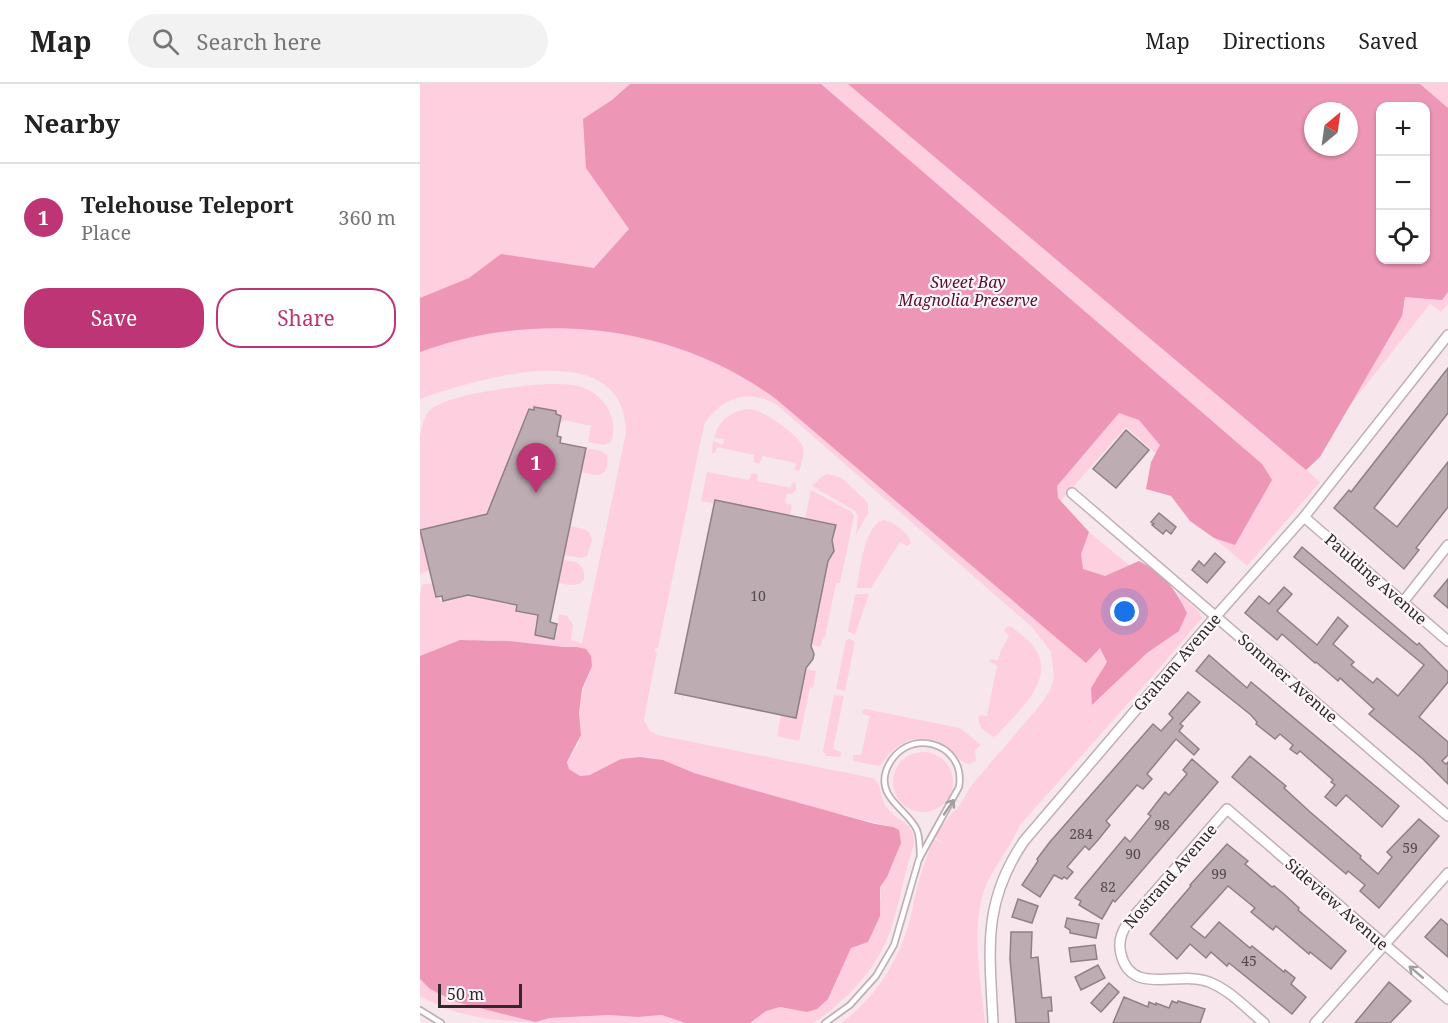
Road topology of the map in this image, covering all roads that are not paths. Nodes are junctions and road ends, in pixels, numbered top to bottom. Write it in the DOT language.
graph roads {
  1 [pos="1448,335"];
  2 [pos="1072,493"];
  3 [pos="1304,517"];
  4 [pos="1448,545"];
  5 [pos="1402,602"];
  6 [pos="1216,616"];
  7 [pos="1448,641"];
  8 [pos="1227,809"];
  9 [pos="1448,816"];
  10 [pos="920,858"];
  11 [pos="1448,873"];
  12 [pos="1384,945"];
  13 [pos="1448,999"];
  14 [pos="420,1010"];
  15 [pos="441,1023"];
  16 [pos="825,1023"];
  17 [pos="993,1023"];
  18 [pos="1264,1023"];
  19 [pos="1315,1023"];
  1 -- 3 [label="street, Graham Avenue"];
  2 -- 6 [label="street, Sommer Avenue"];
  3 -- 5 [label="street, Paulding Avenue"];
  3 -- 6 [label="street, Graham Avenue"];
  4 -- 5 [label="street"];
  5 -- 7 [label="street, Paulding Avenue"];
  6 -- 9 [label="street, Sommer Avenue"];
  6 -- 17 [label="street, Graham Avenue"];
  8 -- 12 [label="street, Sideview Avenue"];
  8 -- 18 [label="street, Nostrand Avenue"];
  10 -- 10 [label="lane, one-way"];
  10 -- 16 [label="lane"];
  11 -- 12 [label="street"];
  13 -- 12 [label="street, Sideview Avenue, one-way"];
  12 -- 19 [label="street"];
  14 -- 15 [label="lane"];
}
